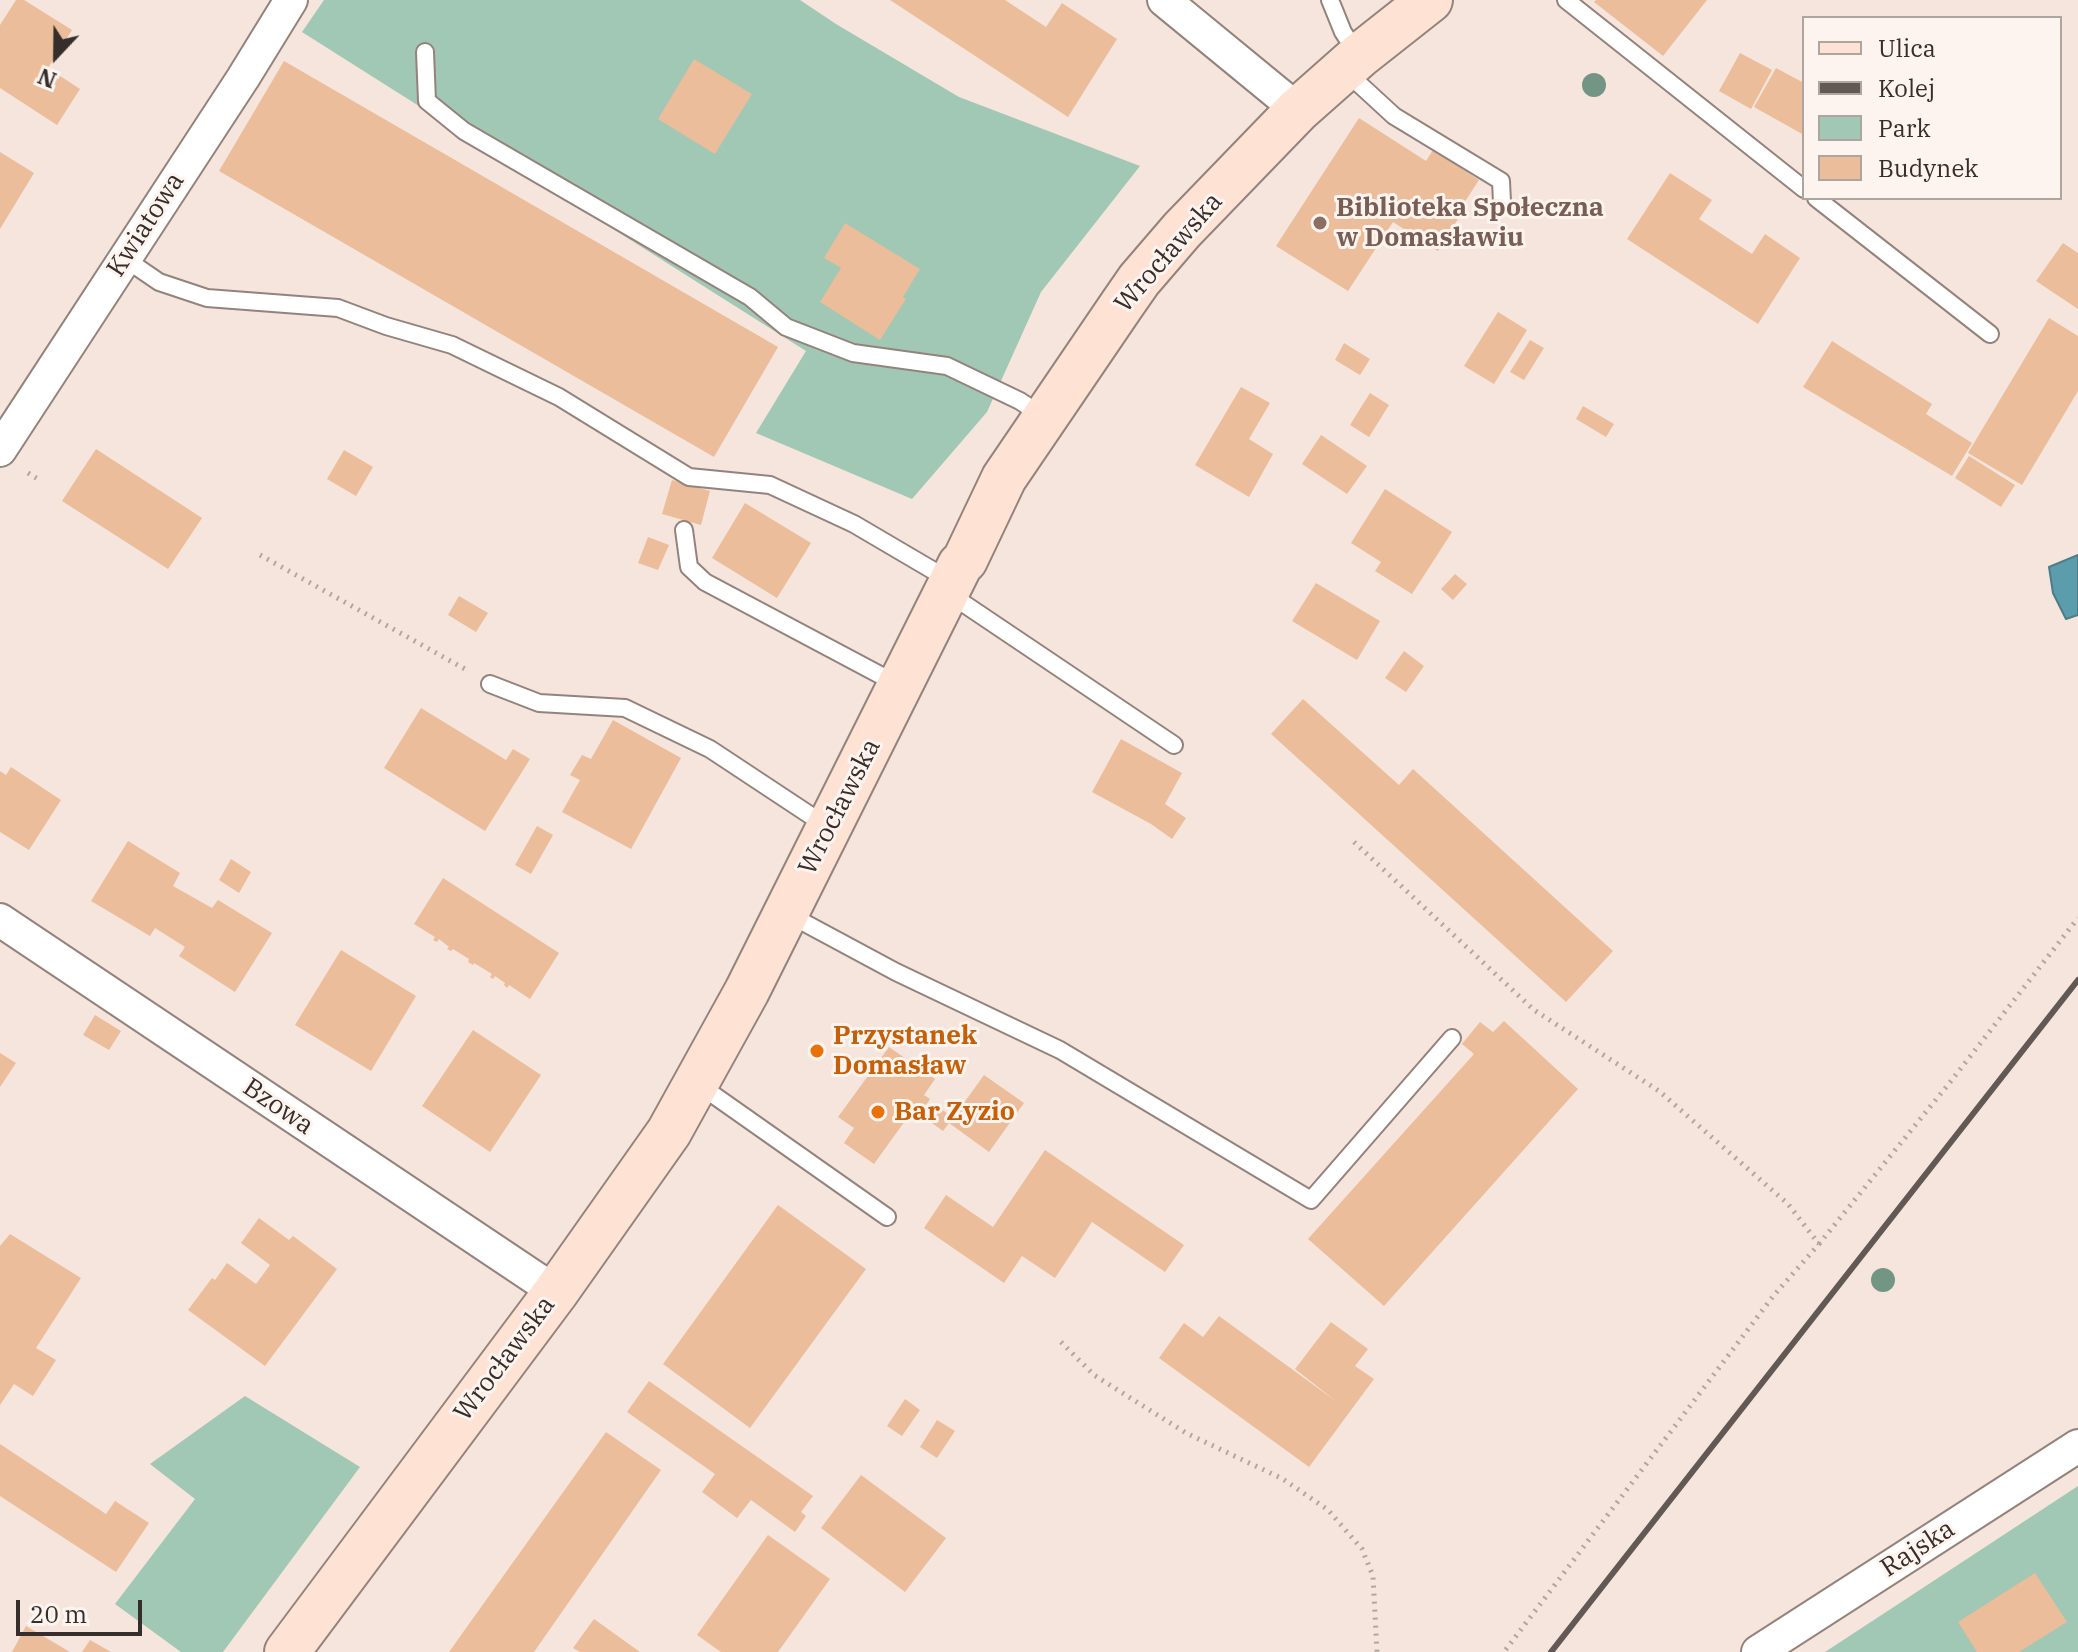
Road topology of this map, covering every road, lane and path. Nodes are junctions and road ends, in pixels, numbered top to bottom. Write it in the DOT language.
graph roads {
  1 [pos="291,0"];
  2 [pos="1164,0"];
  3 [pos="1330,0"];
  4 [pos="1430,0"];
  5 [pos="1566,0"];
  6 [pos="425,52"];
  7 [pos="1351,63"];
  8 [pos="1298,110"];
  9 [pos="1802,187"];
  10 [pos="1819,200"];
  11 [pos="1502,202"];
  12 [pos="124,258"];
  13 [pos="1990,334"];
  14 [pos="1045,417"];
  15 [pos="0,450"];
  16 [pos="684,530"];
  17 [pos="260,555"];
  18 [pos="950,587"];
  19 [pos="490,684"];
  20 [pos="900,686"];
  21 [pos="1174,745"];
  22 [pos="830,828"];
  23 [pos="1354,842"];
  24 [pos="787,913"];
  25 [pos="2078,918"];
  26 [pos="0,920"];
  27 [pos="1452,1038"];
  28 [pos="698,1084"];
  29 [pos="887,1217"];
  30 [pos="1819,1244"];
  31 [pos="556,1292"];
  32 [pos="1061,1342"];
  33 [pos="2078,1446"];
  34 [pos="287,1652"];
  35 [pos="1377,1652"];
  36 [pos="1504,1652"];
  37 [pos="1758,1652"];
  1 -- 12 [label="street, Kwiatowa"];
  2 -- 8 [label="street"];
  3 -- 7 [label="lane"];
  4 -- 7 [label="main road, Wrocławska"];
  5 -- 9 [label="lane"];
  6 -- 14 [label="lane"];
  7 -- 8 [label="main road, Wrocławska"];
  7 -- 11 [label="lane"];
  8 -- 14 [label="main road, Wrocławska"];
  10 -- 13 [label="lane"];
  12 -- 15 [label="street, Kwiatowa"];
  12 -- 18 [label="lane"];
  14 -- 18 [label="main road, Wrocławska"];
  16 -- 20 [label="lane"];
  17 -- 19 [label="path"];
  18 -- 20 [label="main road, Wrocławska"];
  18 -- 21 [label="lane"];
  19 -- 22 [label="lane"];
  20 -- 22 [label="main road, Wrocławska"];
  22 -- 24 [label="main road, Wrocławska"];
  23 -- 30 [label="path"];
  24 -- 27 [label="lane"];
  24 -- 28 [label="main road, Wrocławska"];
  25 -- 30 [label="path"];
  26 -- 31 [label="street, Bzowa"];
  28 -- 29 [label="lane"];
  28 -- 31 [label="main road, Wrocławska"];
  30 -- 36 [label="path"];
  31 -- 34 [label="main road, Wrocławska"];
  32 -- 35 [label="path"];
  33 -- 37 [label="street, Rajska"];
}
